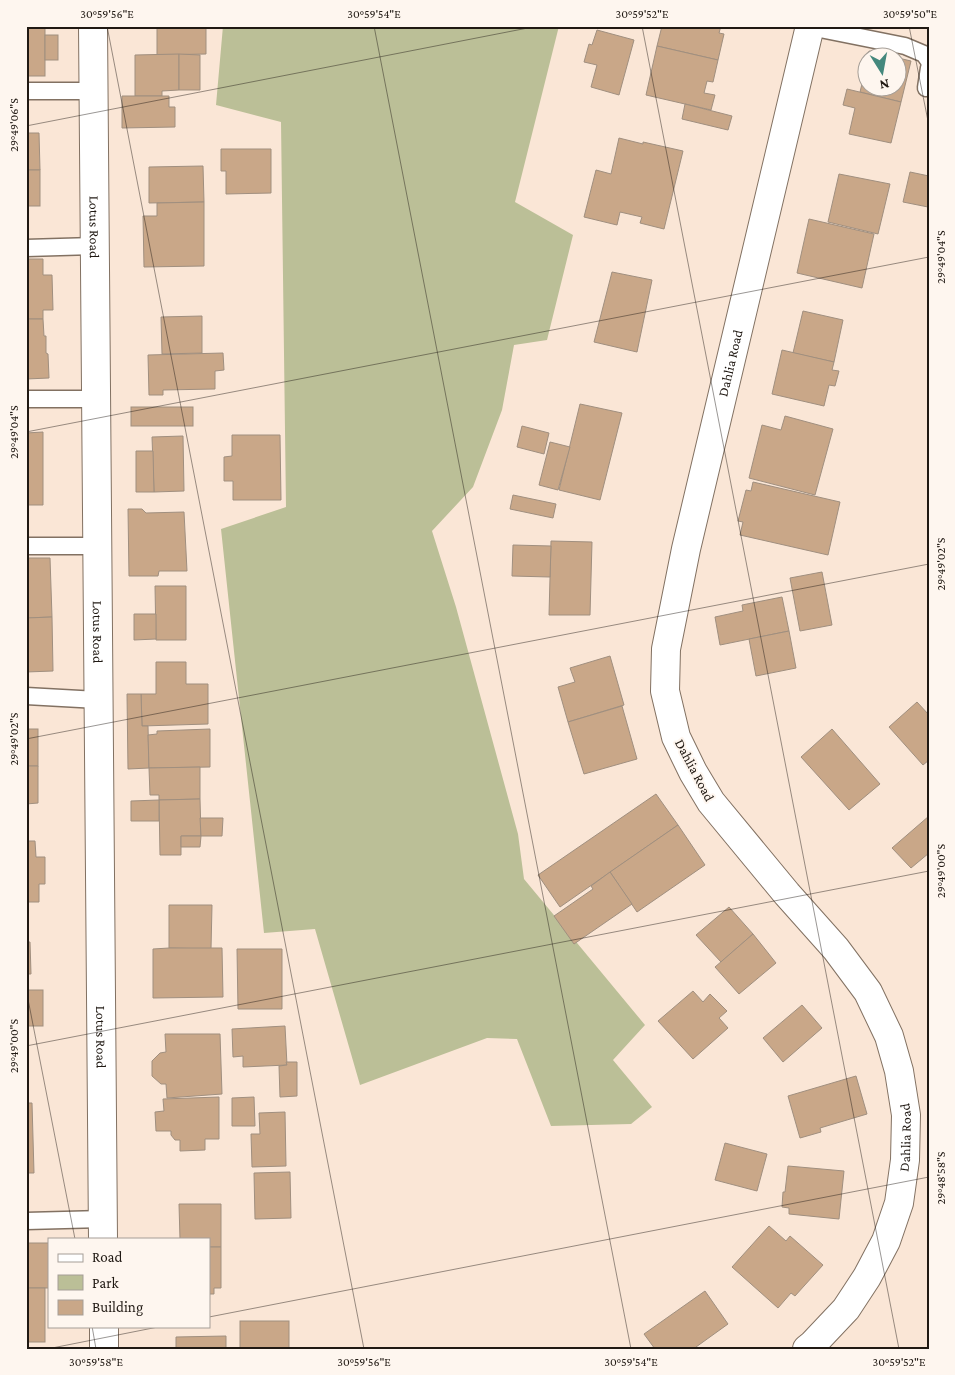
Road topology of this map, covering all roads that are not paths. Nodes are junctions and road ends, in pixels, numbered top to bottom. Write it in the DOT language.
graph roads {
  1 [pos="93,26"];
  2 [pos="810,26"];
  3 [pos="929,61"];
  4 [pos="929,68"];
  5 [pos="926,88"];
  6 [pos="26,91"];
  7 [pos="93,91"];
  8 [pos="94,246"];
  9 [pos="26,248"];
  10 [pos="26,399"];
  11 [pos="95,399"];
  12 [pos="26,546"];
  13 [pos="96,546"];
  14 [pos="26,696"];
  15 [pos="98,700"];
  16 [pos="26,1221"];
  17 [pos="103,1229"];
  18 [pos="104,1328"];
  19 [pos="104,1349"];
  20 [pos="806,1349"];
  1 -- 7 [label="street, Lotus Road"];
  2 -- 3 [label="lane"];
  2 -- 20 [label="street, Dahlia Road"];
  4 -- 5 [label="lane"];
  6 -- 7 [label="lane"];
  7 -- 8 [label="street, Lotus Road"];
  8 -- 9 [label="lane"];
  8 -- 11 [label="street, Lotus Road"];
  10 -- 11 [label="lane"];
  11 -- 13 [label="street, Lotus Road"];
  12 -- 13 [label="lane"];
  13 -- 15 [label="street, Lotus Road"];
  14 -- 15 [label="lane"];
  15 -- 17 [label="street, Lotus Road"];
  16 -- 17 [label="lane"];
  18 -- 19 [label="street"];
}
